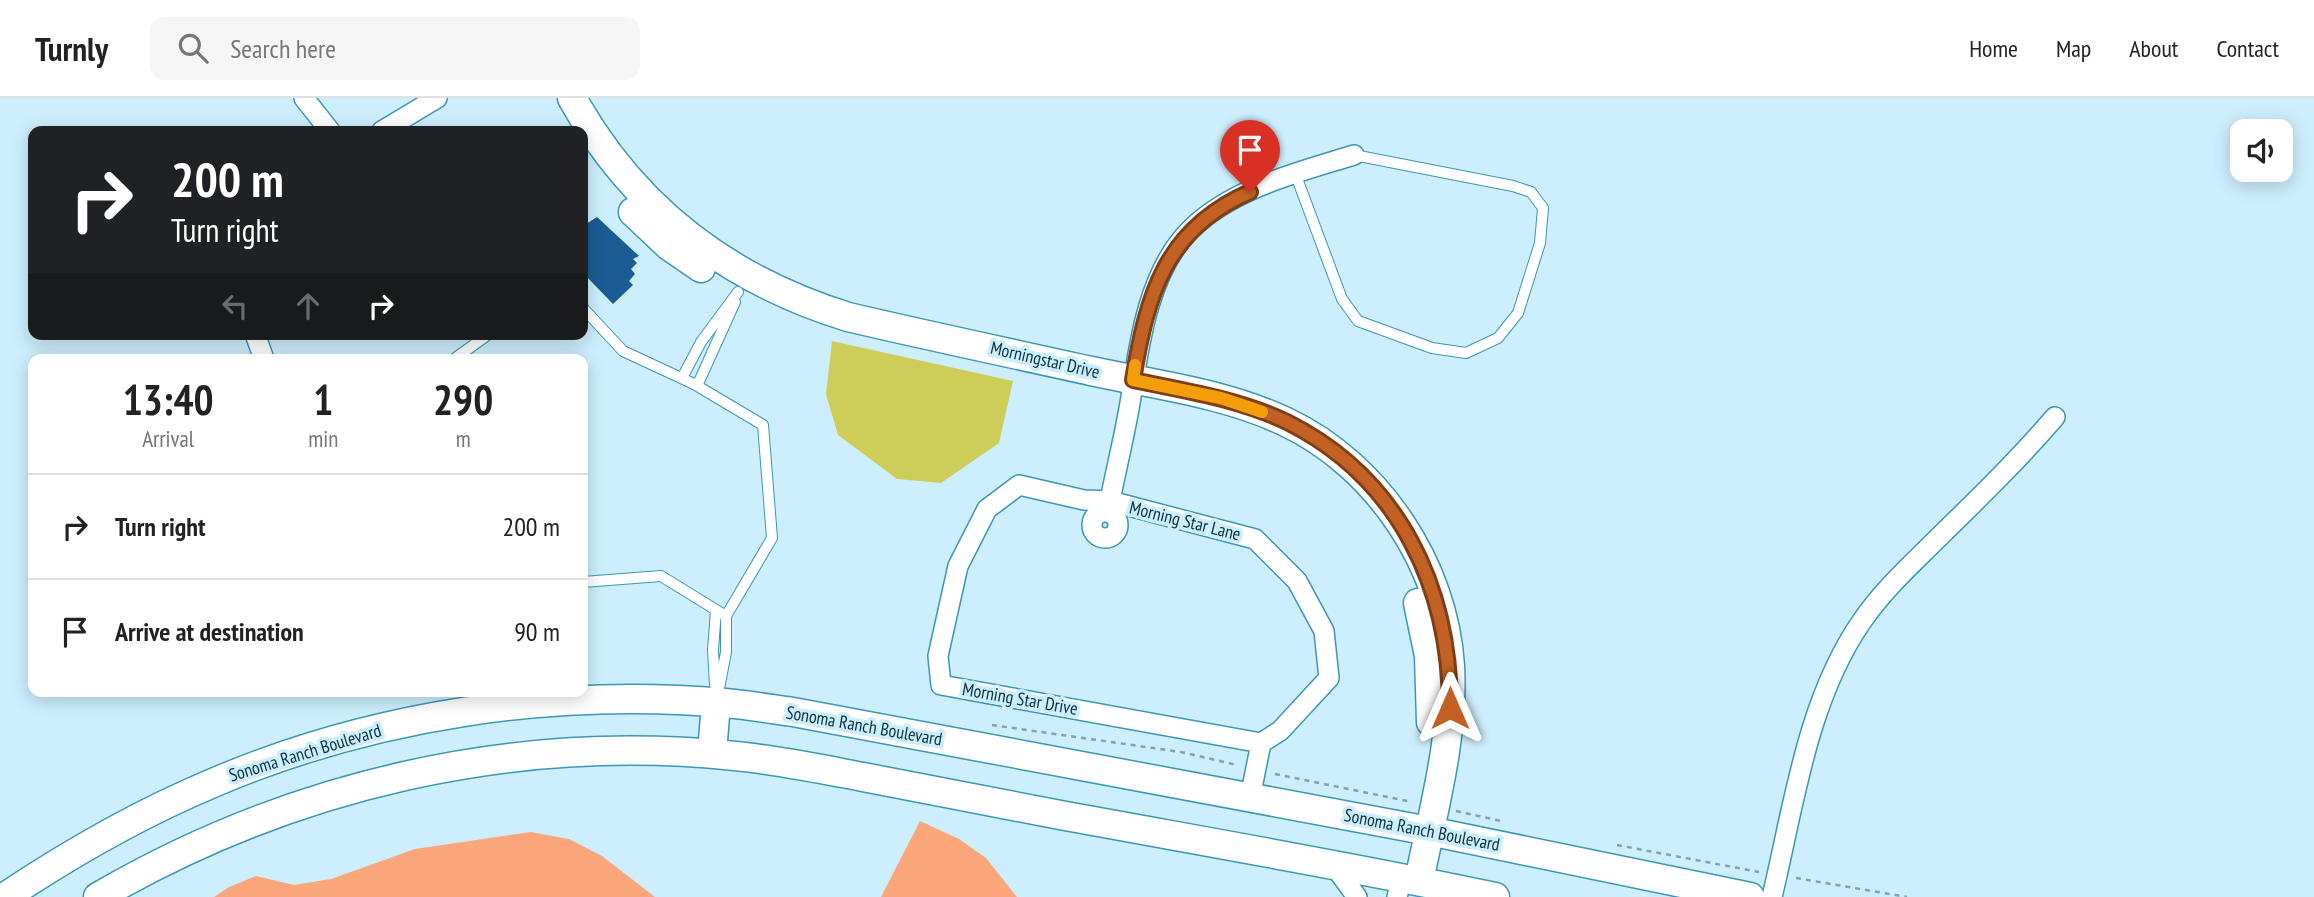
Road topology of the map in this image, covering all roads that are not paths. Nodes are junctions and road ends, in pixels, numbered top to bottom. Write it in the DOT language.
graph roads {
  1 [pos="304,98"];
  2 [pos="437,98"];
  3 [pos="551,98"];
  4 [pos="572,98"];
  5 [pos="326,126"];
  6 [pos="390,126"];
  7 [pos="567,126"];
  8 [pos="1354,155"];
  9 [pos="588,157"];
  10 [pos="1295,173"];
  11 [pos="743,284"];
  12 [pos="588,314"];
  13 [pos="481,340"];
  14 [pos="461,354"];
  15 [pos="682,378"];
  16 [pos="697,386"];
  17 [pos="1132,388"];
  18 [pos="2055,417"];
  19 [pos="1084,500"];
  20 [pos="1109,507"];
  21 [pos="588,582"];
  22 [pos="716,610"];
  23 [pos="726,616"];
  24 [pos="716,703"];
  25 [pos="1261,743"];
  26 [pos="712,753"];
  27 [pos="1250,797"];
  28 [pos="1421,829"];
  29 [pos="1335,867"];
  30 [pos="1409,888"];
  31 [pos="5,897"];
  32 [pos="97,897"];
  33 [pos="1357,897"];
  34 [pos="1494,897"];
  35 [pos="1750,897"];
  36 [pos="1772,897"];
  1 -- 5 [label="street"];
  2 -- 6 [label="street"];
  3 -- 7 [label="main road"];
  4 -- 11 [label="main road, Morningstar Drive"];
  8 -- 10 [label="street, Morning Star Lane"];
  8 -- 10 [label="lane"];
  9 -- 11 [label="main road, Morningstar Drive"];
  10 -- 17 [label="street, Morning Star Lane"];
  11 -- 15 [label="lane"];
  11 -- 16 [label="lane"];
  11 -- 17 [label="main road, Morningstar Drive"];
  12 -- 15 [label="lane"];
  13 -- 14 [label="lane"];
  15 -- 16 [label="lane"];
  16 -- 23 [label="lane"];
  17 -- 20 [label="street, Morning Star Lane"];
  17 -- 28 [label="main road, Morningstar Drive"];
  18 -- 36 [label="street"];
  19 -- 20 [label="street, Morning Star Lane"];
  19 -- 25 [label="street, Morning Star Drive"];
  20 -- 25 [label="street, Morning Star Lane"];
  21 -- 22 [label="lane"];
  22 -- 23 [label="lane"];
  22 -- 24 [label="lane"];
  23 -- 24 [label="lane"];
  24 -- 26 [label="main road"];
  24 -- 27 [label="main road, Sonoma Ranch Boulevard"];
  24 -- 31 [label="main road, Sonoma Ranch Boulevard"];
  25 -- 27 [label="street"];
  26 -- 29 [label="main road"];
  26 -- 32 [label="main road"];
  27 -- 28 [label="main road, Sonoma Ranch Boulevard"];
  28 -- 30 [label="main road, Morningstar Drive"];
  28 -- 35 [label="main road, Sonoma Ranch Boulevard"];
  29 -- 30 [label="main road"];
  29 -- 33 [label="street"];
  30 -- 34 [label="main road"];
}
